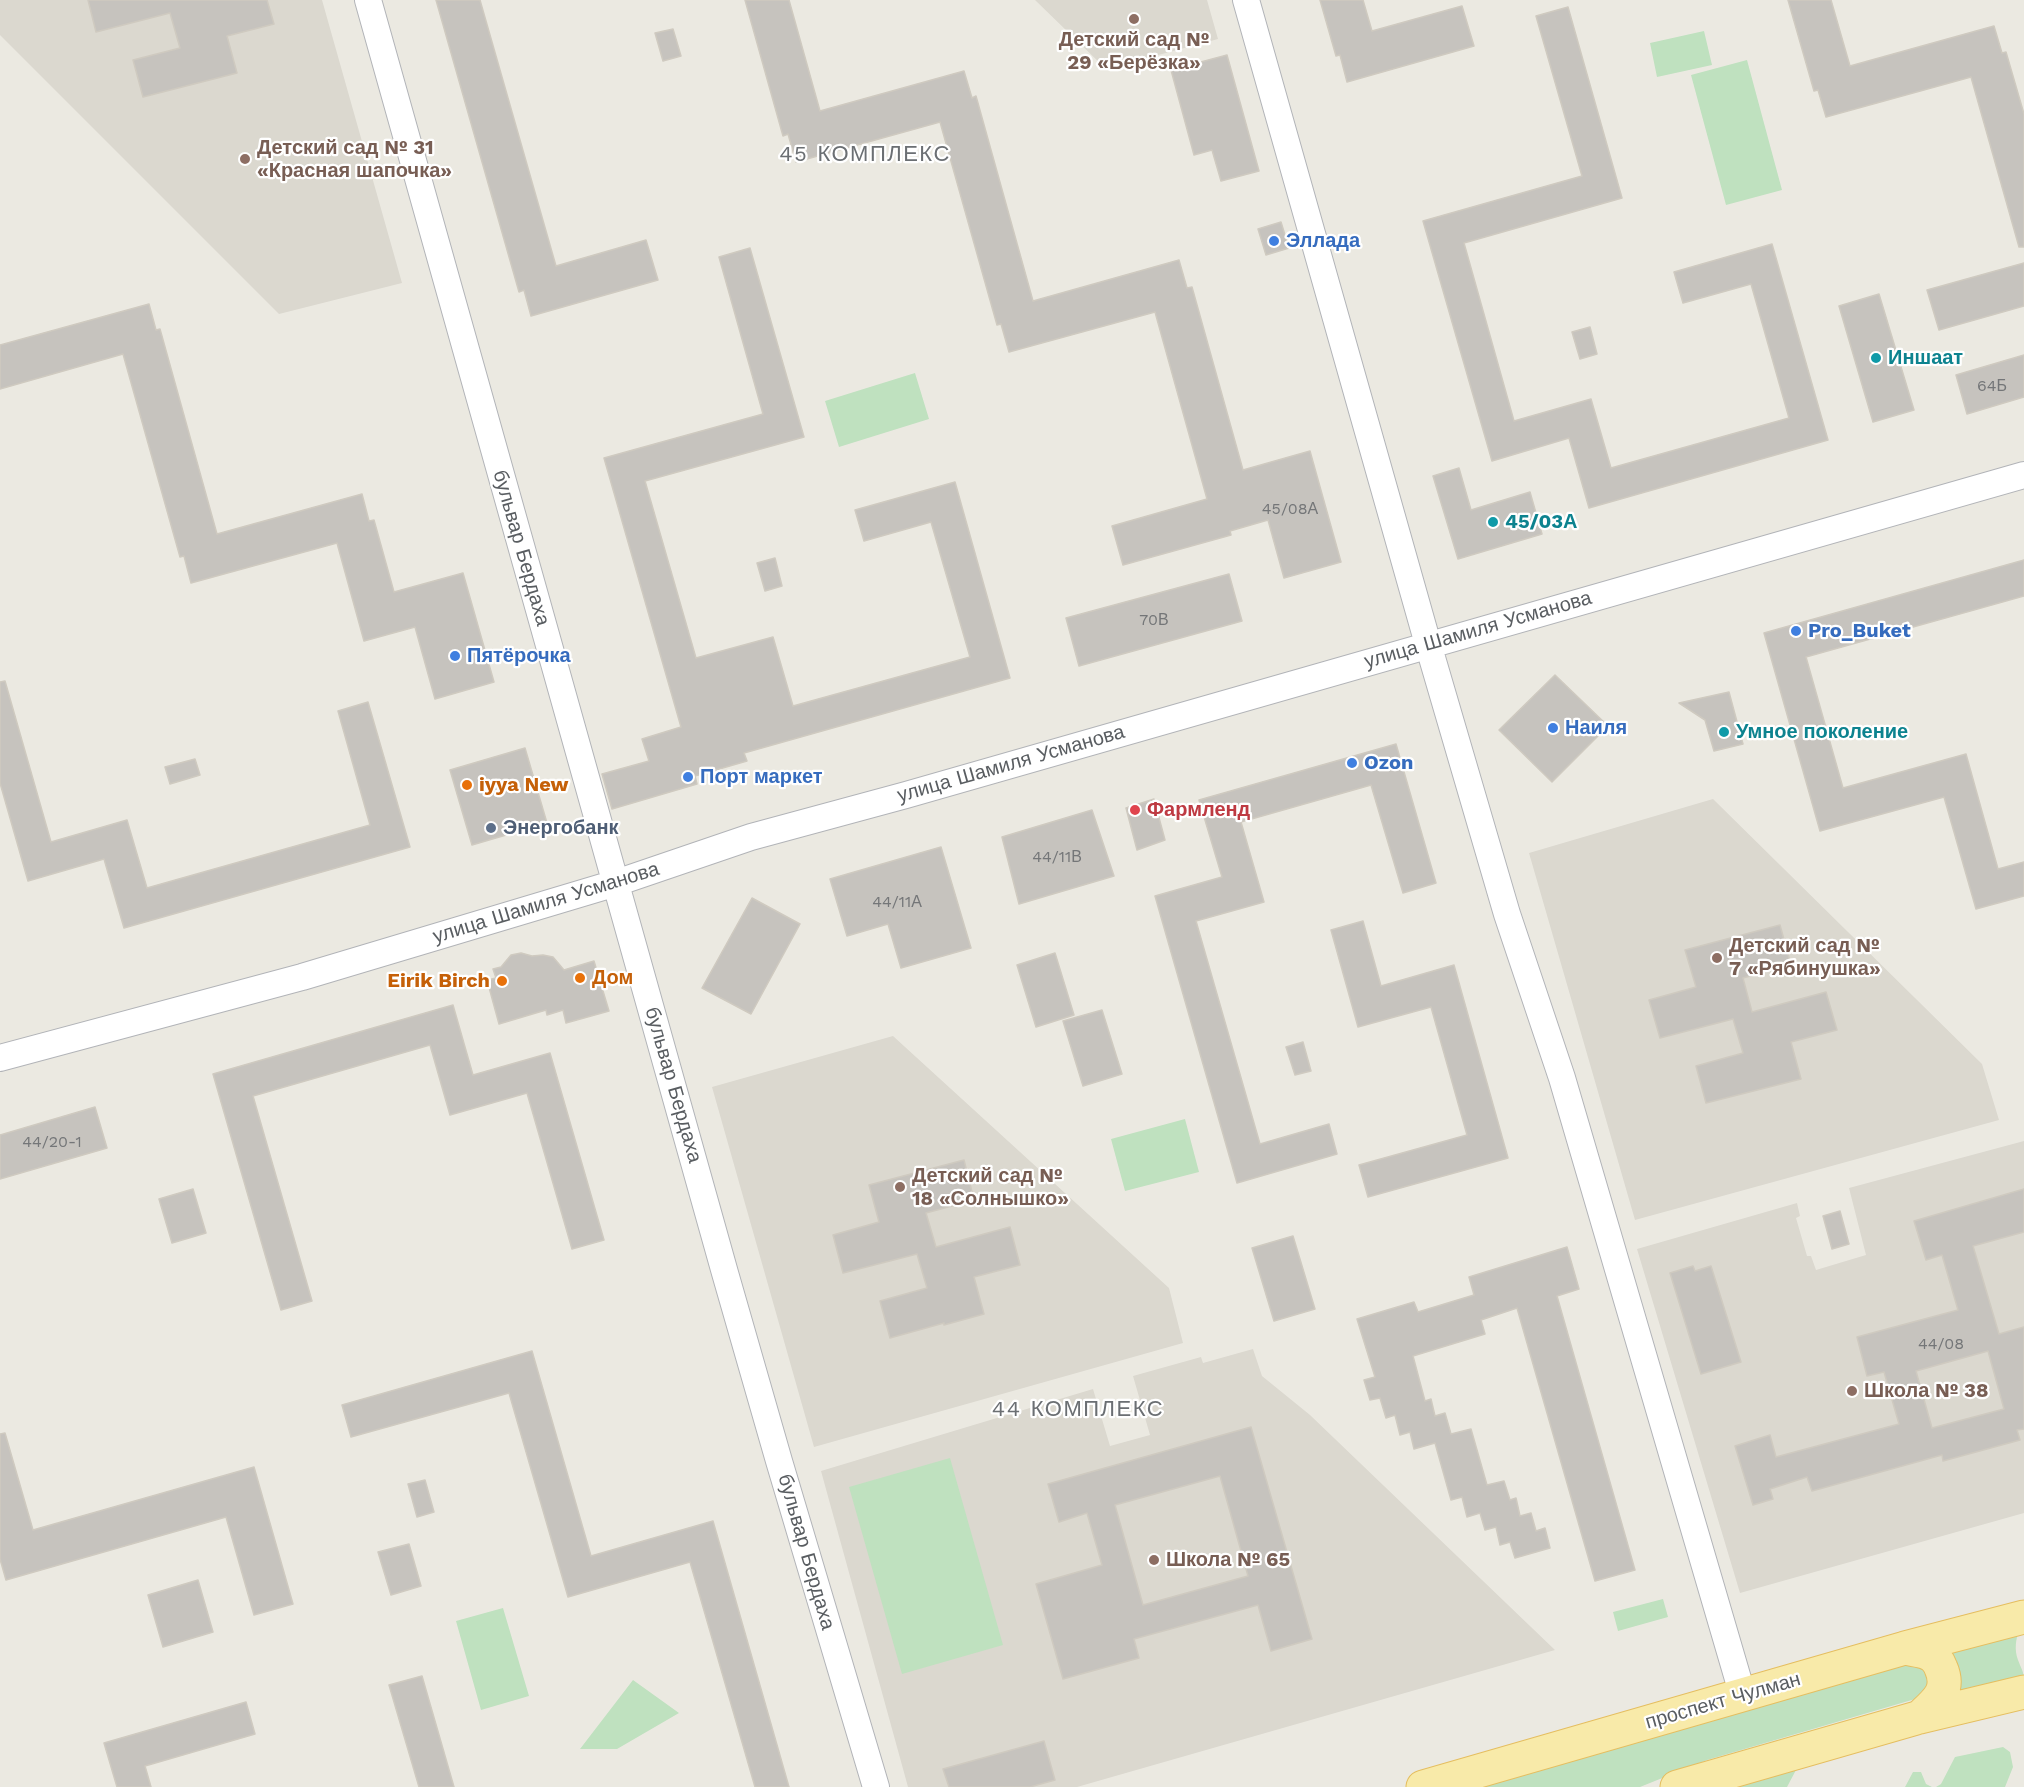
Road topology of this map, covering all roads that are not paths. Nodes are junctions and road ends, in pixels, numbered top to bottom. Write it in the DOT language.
graph roads {
  1 [pos="368,0"];
  2 [pos="1246,0"];
  3 [pos="2024,475"];
  4 [pos="1428,644"];
  5 [pos="616,883"];
  6 [pos="0,1058"];
  7 [pos="2024,1617"];
  8 [pos="1905,1648"];
  9 [pos="2024,1692"];
  10 [pos="1743,1696"];
  11 [pos="1920,1717"];
  12 [pos="876,1787"];
  13 [pos="1423,1787"];
  14 [pos="1677,1787"];
  1 -- 5 [label="street, бульвар Бердаха"];
  2 -- 4 [label="street"];
  3 -- 4 [label="street, улица Шамиля Усманова"];
  4 -- 5 [label="street, улица Шамиля Усманова"];
  4 -- 10 [label="street"];
  5 -- 6 [label="street, улица Шамиля Усманова"];
  5 -- 12 [label="street, бульвар Бердаха"];
  7 -- 8 [label="main road, проспект Чулман"];
  8 -- 10 [label="main road, проспект Чулман"];
  8 -- 11 [label="main road"];
  9 -- 11 [label="main road"];
  10 -- 13 [label="main road, проспект Чулман"];
  11 -- 14 [label="main road"];
}
